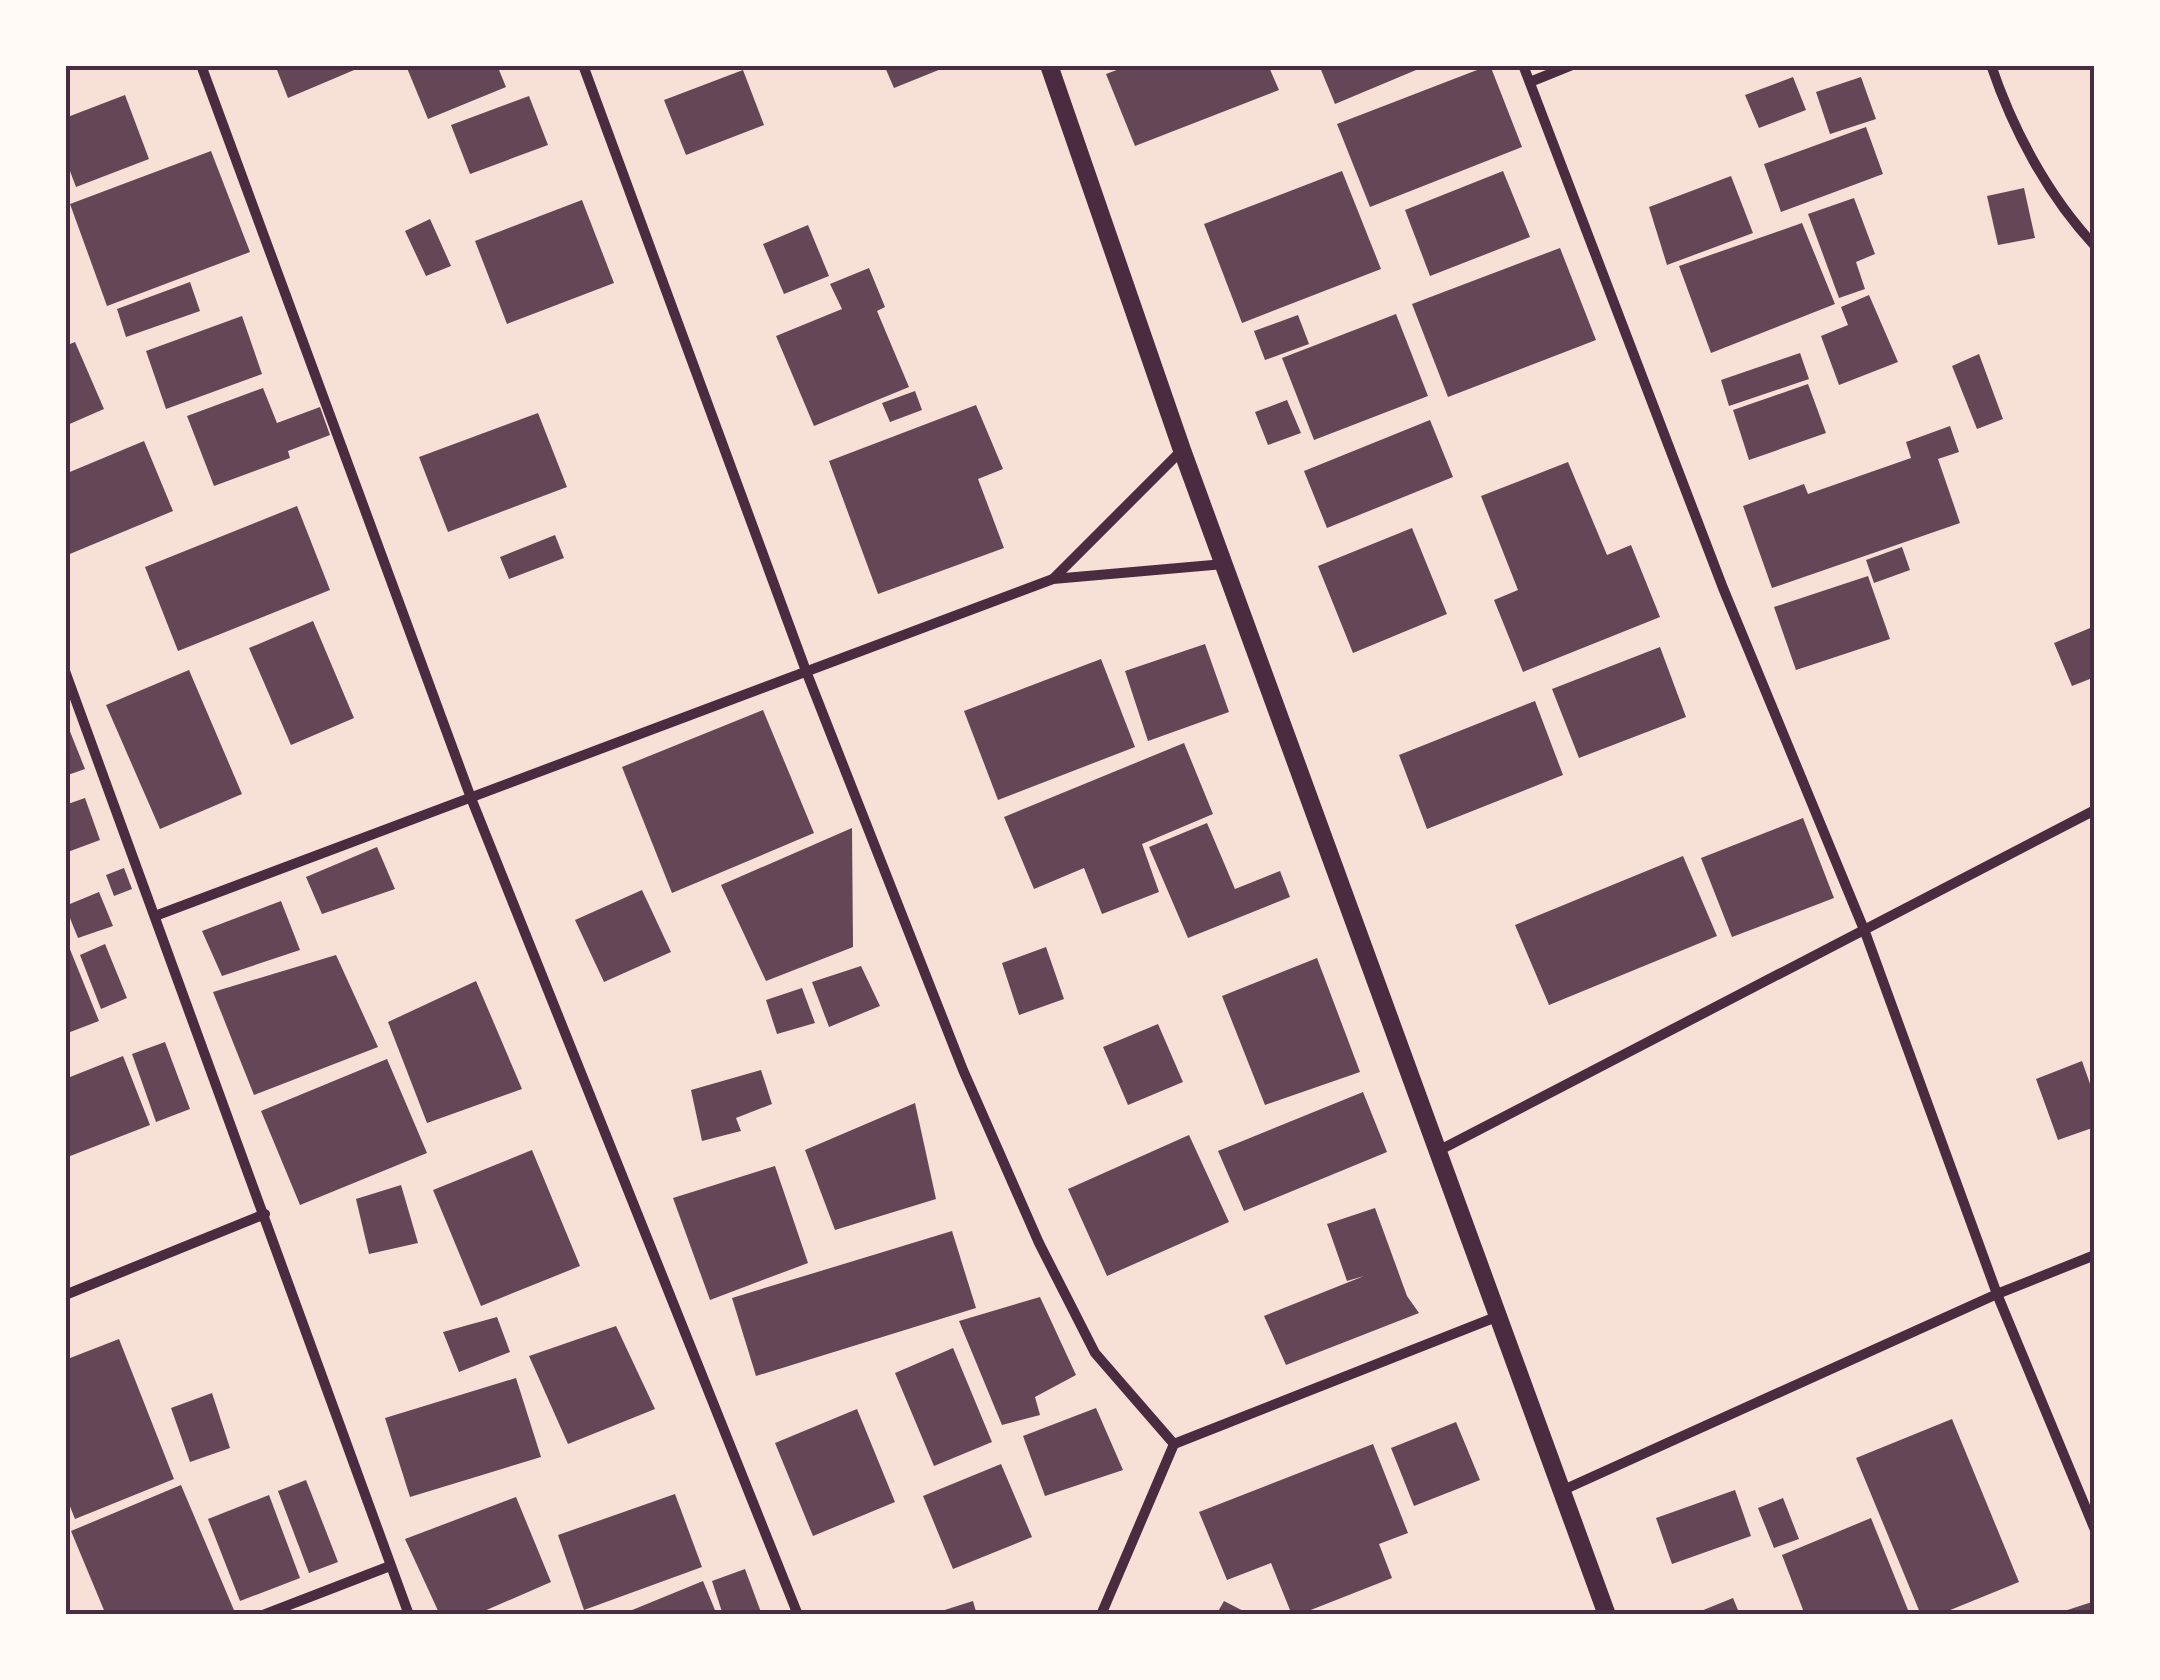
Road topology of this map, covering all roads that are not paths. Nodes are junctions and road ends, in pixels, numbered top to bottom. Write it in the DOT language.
graph roads {
  1 [pos="200,65"];
  2 [pos="583,65"];
  3 [pos="1049,65"];
  4 [pos="1523,65"];
  5 [pos="1572,65"];
  6 [pos="1991,65"];
  7 [pos="1530,82"];
  8 [pos="2095,246"];
  9 [pos="1182,450"];
  10 [pos="1224,564"];
  11 [pos="1053,579"];
  12 [pos="65,670"];
  13 [pos="806,670"];
  14 [pos="471,798"];
  15 [pos="2095,810"];
  16 [pos="155,916"];
  17 [pos="1864,932"];
  18 [pos="1436,1152"];
  19 [pos="265,1214"];
  20 [pos="2095,1255"];
  21 [pos="1996,1294"];
  22 [pos="65,1295"];
  23 [pos="1496,1317"];
  24 [pos="1174,1444"];
  25 [pos="1561,1492"];
  26 [pos="2095,1530"];
  27 [pos="390,1566"];
  28 [pos="263,1615"];
  29 [pos="409,1615"];
  30 [pos="798,1615"];
  31 [pos="1100,1615"];
  32 [pos="1607,1615"];
  1 -- 14 [label="street"];
  2 -- 13 [label="street"];
  3 -- 9 [label="street"];
  4 -- 7 [label="street"];
  5 -- 7 [label="street"];
  6 -- 8 [label="street"];
  7 -- 17 [label="street"];
  9 -- 10 [label="street"];
  9 -- 11 [label="street"];
  10 -- 11 [label="street"];
  10 -- 18 [label="street"];
  11 -- 13 [label="street"];
  12 -- 16 [label="street"];
  13 -- 14 [label="street"];
  13 -- 24 [label="street"];
  14 -- 16 [label="street"];
  14 -- 30 [label="street"];
  15 -- 17 [label="street"];
  16 -- 19 [label="street"];
  17 -- 18 [label="street"];
  17 -- 21 [label="street"];
  18 -- 23 [label="street"];
  19 -- 22 [label="street"];
  19 -- 27 [label="street"];
  20 -- 21 [label="street"];
  21 -- 25 [label="street"];
  21 -- 26 [label="street"];
  23 -- 24 [label="street"];
  23 -- 25 [label="street"];
  24 -- 31 [label="street"];
  25 -- 32 [label="street"];
  27 -- 28 [label="street"];
  27 -- 29 [label="street"];
}
